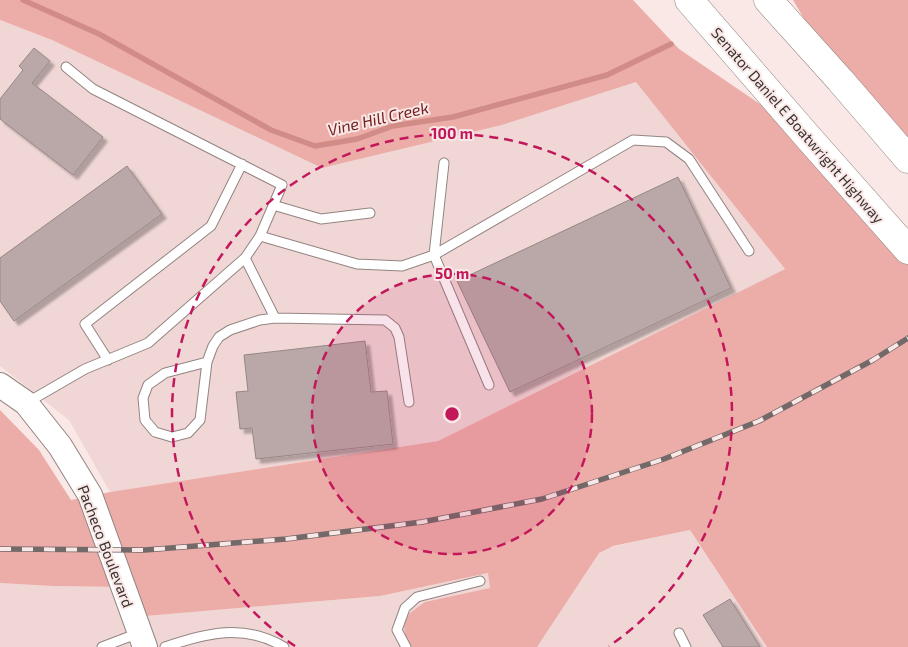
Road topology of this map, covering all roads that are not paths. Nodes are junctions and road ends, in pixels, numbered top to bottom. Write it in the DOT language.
graph roads {
  1 [pos="689,0"];
  2 [pos="768,0"];
  3 [pos="792,0"];
  4 [pos="66,67"];
  5 [pos="840,80"];
  6 [pos="908,159"];
  7 [pos="444,163"];
  8 [pos="242,164"];
  9 [pos="273,205"];
  10 [pos="370,213"];
  11 [pos="260,236"];
  12 [pos="908,250"];
  13 [pos="750,251"];
  14 [pos="434,256"];
  15 [pos="245,258"];
  16 [pos="275,318"];
  17 [pos="108,360"];
  18 [pos="207,362"];
  19 [pos="0,385"];
  20 [pos="488,385"];
  21 [pos="409,402"];
  22 [pos="26,403"];
  23 [pos="480,581"];
  24 [pos="679,633"];
  25 [pos="142,640"];
  26 [pos="102,647"];
  27 [pos="164,647"];
  28 [pos="284,647"];
  29 [pos="406,647"];
  30 [pos="686,647"];
  1 -- 12 [label="highway, Senator Daniel E Boatwright Highway"];
  2 -- 5 [label="highway"];
  3 -- 5 [label="highway"];
  4 -- 8 [label="lane"];
  5 -- 6 [label="highway"];
  7 -- 14 [label="lane"];
  8 -- 9 [label="lane"];
  8 -- 17 [label="lane"];
  9 -- 10 [label="lane"];
  9 -- 11 [label="lane"];
  11 -- 14 [label="lane"];
  11 -- 15 [label="lane"];
  13 -- 14 [label="lane"];
  14 -- 20 [label="lane"];
  15 -- 16 [label="lane"];
  15 -- 17 [label="lane"];
  16 -- 18 [label="lane"];
  16 -- 21 [label="lane"];
  17 -- 22 [label="lane"];
  18 -- 18 [label="lane"];
  19 -- 22 [label="main road, Pacheco Boulevard"];
  22 -- 25 [label="main road, Pacheco Boulevard"];
  23 -- 29 [label="lane"];
  24 -- 30 [label="lane"];
  25 -- 26 [label="lane"];
  27 -- 28 [label="lane"];
}
